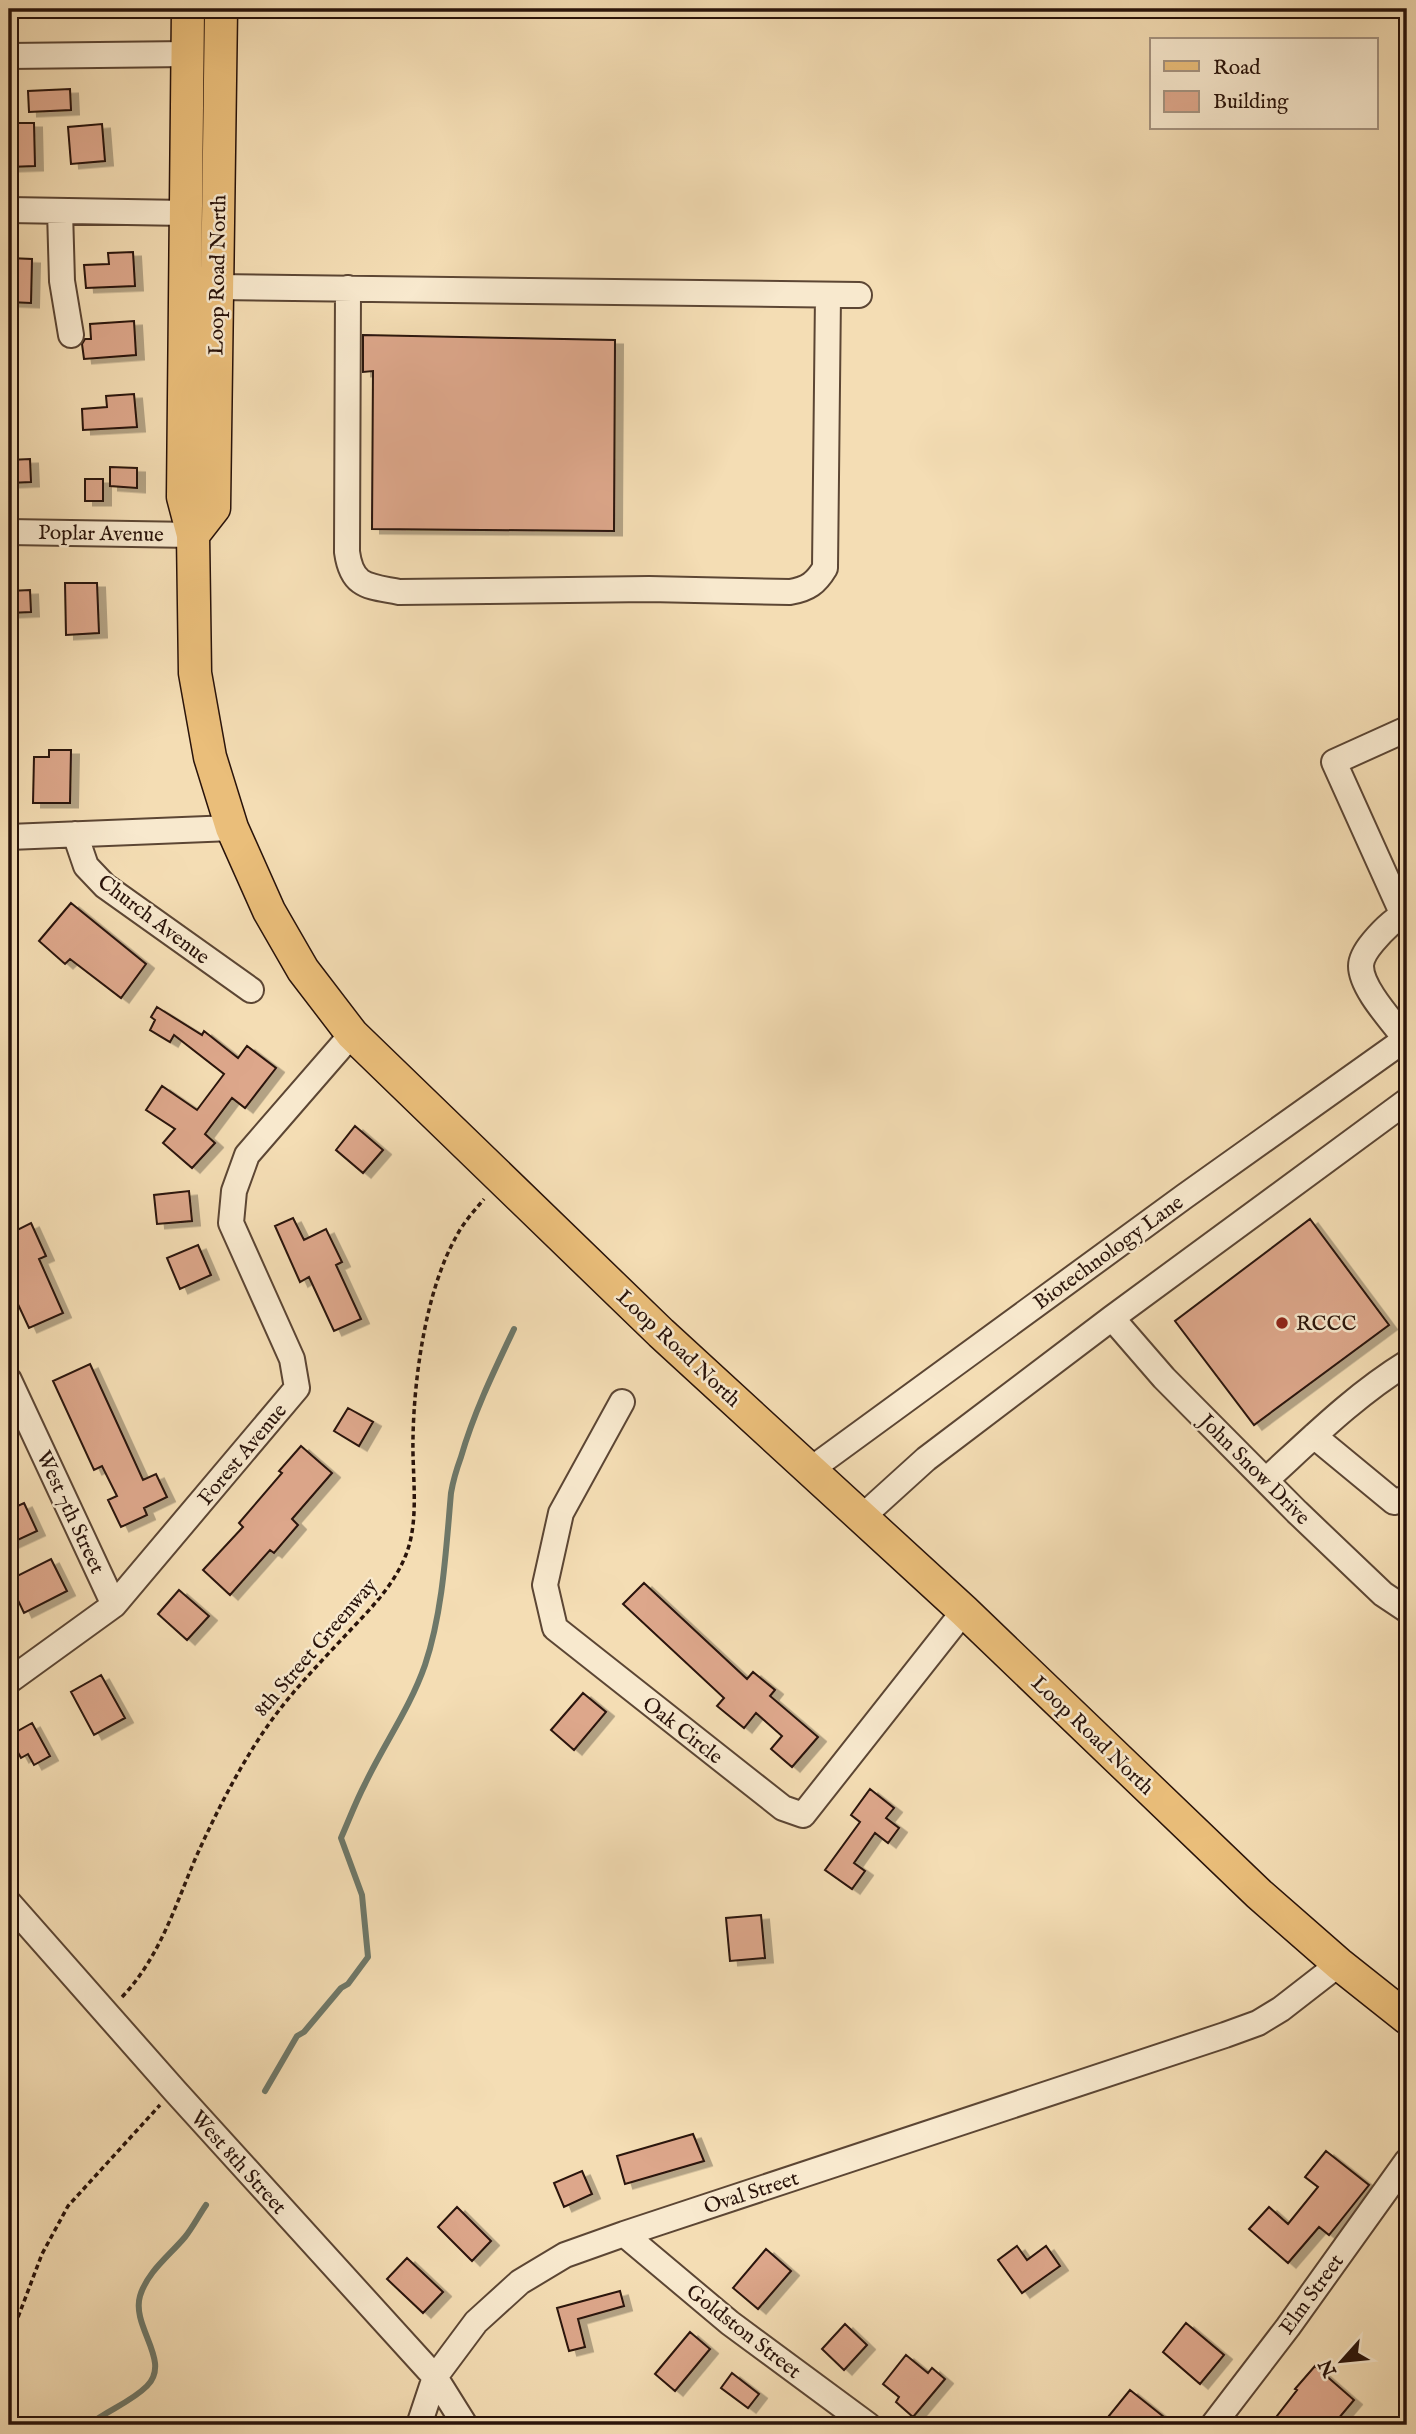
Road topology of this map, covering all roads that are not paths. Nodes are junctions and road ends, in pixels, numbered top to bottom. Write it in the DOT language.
graph roads {
  1 [pos="188,9"];
  2 [pos="220,9"];
  3 [pos="188,54"];
  4 [pos="9,56"];
  5 [pos="9,210"];
  6 [pos="60,211"];
  7 [pos="186,213"];
  8 [pos="217,287"];
  9 [pos="348,288"];
  10 [pos="828,295"];
  11 [pos="859,295"];
  12 [pos="71,335"];
  13 [pos="9,532"];
  14 [pos="193,534"];
  15 [pos="1407,729"];
  16 [pos="232,828"];
  17 [pos="75,834"];
  18 [pos="9,837"];
  19 [pos="1405,914"];
  20 [pos="251,990"];
  21 [pos="352,1034"];
  22 [pos="1407,1040"];
  23 [pos="1407,1101"];
  24 [pos="1112,1318"];
  25 [pos="1407,1363"];
  26 [pos="9,1380"];
  27 [pos="622,1402"];
  28 [pos="1314,1436"];
  29 [pos="810,1469"];
  30 [pos="1266,1480"];
  31 [pos="1407,1498"];
  32 [pos="862,1517"];
  33 [pos="114,1605"];
  34 [pos="1407,1610"];
  35 [pos="964,1611"];
  36 [pos="9,1681"];
  37 [pos="9,1903"];
  38 [pos="1339,1964"];
  39 [pos="1407,2018"];
  40 [pos="1407,2161"];
  41 [pos="624,2234"];
  42 [pos="435,2377"];
  43 [pos="419,2425"];
  44 [pos="465,2425"];
  45 [pos="868,2425"];
  46 [pos="1213,2425"];
  1 -- 3 [label="main road, Loop Road North"];
  2 -- 8 [label="main road, Loop Road North"];
  3 -- 4 [label="street"];
  3 -- 7 [label="main road, Loop Road North"];
  5 -- 6 [label="street"];
  6 -- 7 [label="street"];
  6 -- 12 [label="street"];
  7 -- 14 [label="main road, Loop Road North"];
  8 -- 9 [label="street"];
  8 -- 14 [label="main road, Loop Road North"];
  9 -- 10 [label="street"];
  9 -- 10 [label="street"];
  10 -- 11 [label="street"];
  13 -- 14 [label="street, Poplar Avenue"];
  14 -- 16 [label="main road, Loop Road North"];
  15 -- 19 [label="street"];
  16 -- 17 [label="street"];
  16 -- 21 [label="main road, Loop Road North"];
  17 -- 18 [label="street"];
  17 -- 20 [label="street, Church Avenue"];
  19 -- 22 [label="street"];
  21 -- 29 [label="main road, Loop Road North"];
  21 -- 33 [label="street, Forest Avenue"];
  22 -- 29 [label="street, Biotechnology Lane"];
  23 -- 24 [label="street"];
  24 -- 30 [label="street, John Snow Drive"];
  24 -- 32 [label="street"];
  25 -- 28 [label="street"];
  26 -- 33 [label="street, West 7th Street"];
  27 -- 35 [label="street, Oak Circle"];
  28 -- 30 [label="street"];
  28 -- 31 [label="street"];
  29 -- 32 [label="main road, Loop Road North"];
  30 -- 34 [label="street, John Snow Drive"];
  32 -- 35 [label="main road, Loop Road North"];
  33 -- 36 [label="street, Forest Avenue"];
  35 -- 38 [label="main road, Loop Road North"];
  37 -- 42 [label="street, West 8th Street"];
  38 -- 39 [label="main road, Loop Road North"];
  38 -- 41 [label="street, Oval Street"];
  40 -- 46 [label="street, Elm Street"];
  41 -- 42 [label="street, Oval Street"];
  41 -- 45 [label="street, Goldston Street"];
  42 -- 43 [label="street, Oval Street"];
  42 -- 44 [label="street, West 8th Street"];
}
